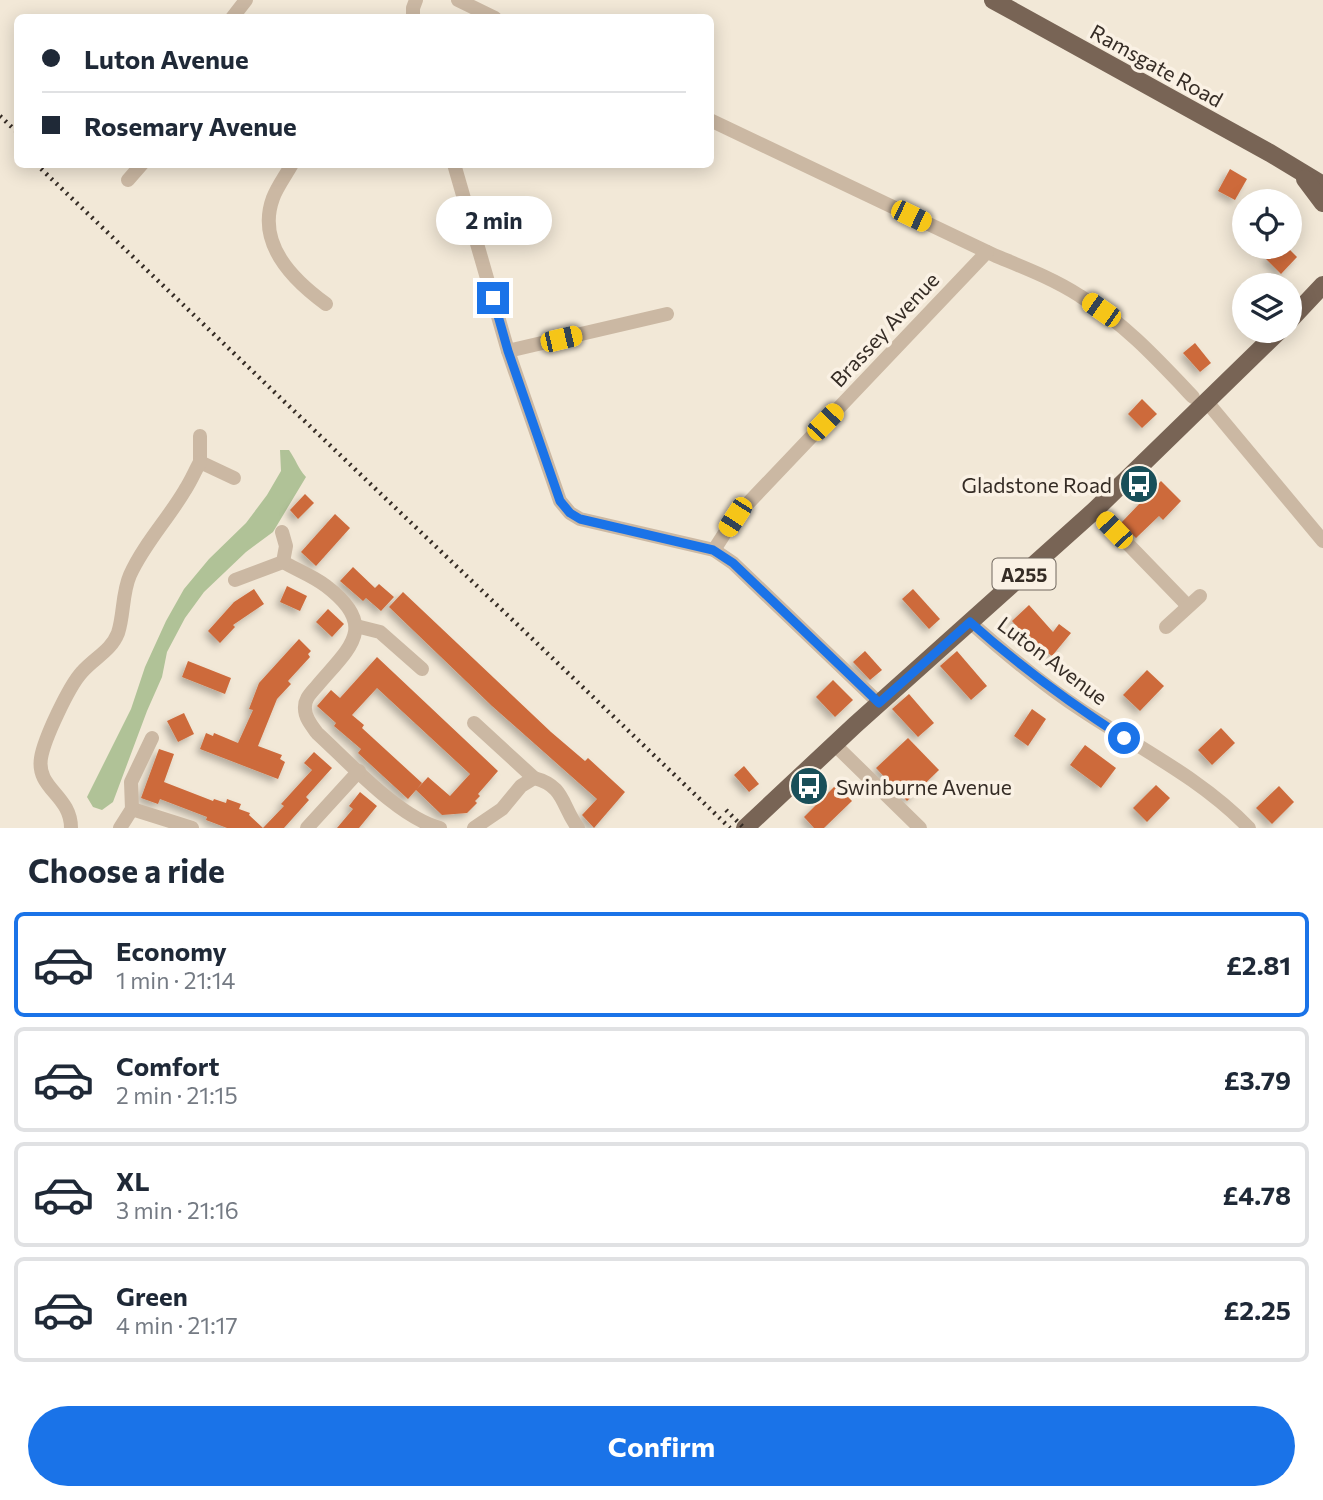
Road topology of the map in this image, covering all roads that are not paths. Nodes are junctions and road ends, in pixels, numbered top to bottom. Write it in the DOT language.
graph roads {
  1 [pos="246,0"];
  2 [pos="458,0"];
  3 [pos="993,0"];
  4 [pos="235,14"];
  5 [pos="487,14"];
  6 [pos="714,122"];
  7 [pos="138,168"];
  8 [pos="290,168"];
  9 [pos="455,168"];
  10 [pos="1298,171"];
  11 [pos="128,180"];
  12 [pos="1323,185"];
  13 [pos="1323,203"];
  14 [pos="987,252"];
  15 [pos="1322,284"];
  16 [pos="326,304"];
  17 [pos="1302,306"];
  18 [pos="667,314"];
  19 [pos="1265,343"];
  20 [pos="508,351"];
  21 [pos="1200,399"];
  22 [pos="200,436"];
  23 [pos="200,462"];
  24 [pos="234,478"];
  25 [pos="1095,510"];
  26 [pos="282,531"];
  27 [pos="1323,541"];
  28 [pos="713,550"];
  29 [pos="283,562"];
  30 [pos="235,580"];
  31 [pos="1200,596"];
  32 [pos="1188,606"];
  33 [pos="970,622"];
  34 [pos="356,626"];
  35 [pos="1166,627"];
  36 [pos="422,669"];
  37 [pos="879,703"];
  38 [pos="474,723"];
  39 [pos="152,738"];
  40 [pos="834,744"];
  41 [pos="359,771"];
  42 [pos="534,778"];
  43 [pos="132,809"];
  44 [pos="71,828"];
  45 [pos="120,828"];
  46 [pos="191,828"];
  47 [pos="307,828"];
  48 [pos="440,828"];
  49 [pos="474,828"];
  50 [pos="578,828"];
  51 [pos="745,828"];
  52 [pos="920,828"];
  53 [pos="1249,828"];
  1 -- 4 [label="street"];
  2 -- 5 [label="street"];
  3 -- 10 [label="main road, Ramsgate Road"];
  6 -- 14 [label="street"];
  7 -- 11 [label="street"];
  8 -- 16 [label="street"];
  9 -- 20 [label="street"];
  10 -- 12 [label="main road, Ramsgate Road"];
  10 -- 13 [label="main road, Ramsgate Road"];
  14 -- 21 [label="street"];
  14 -- 28 [label="street, Brassey Avenue"];
  15 -- 17 [label="main road"];
  18 -- 20 [label="street"];
  19 -- 21 [label="main road, A255"];
  20 -- 28 [label="street"];
  21 -- 25 [label="main road, A255"];
  21 -- 27 [label="street"];
  22 -- 23 [label="street"];
  23 -- 24 [label="street"];
  23 -- 44 [label="street"];
  25 -- 32 [label="street"];
  25 -- 33 [label="main road, A255"];
  26 -- 29 [label="street"];
  28 -- 37 [label="street"];
  29 -- 30 [label="street"];
  29 -- 34 [label="street"];
  31 -- 32 [label="street"];
  32 -- 35 [label="street"];
  33 -- 37 [label="main road, A255"];
  33 -- 53 [label="street, Luton Avenue"];
  34 -- 36 [label="street"];
  34 -- 41 [label="street"];
  37 -- 40 [label="main road, A255"];
  38 -- 42 [label="street"];
  39 -- 43 [label="street"];
  40 -- 51 [label="main road, A255"];
  40 -- 52 [label="street"];
  41 -- 47 [label="street"];
  41 -- 48 [label="street"];
  42 -- 49 [label="street"];
  42 -- 50 [label="street"];
  43 -- 45 [label="street"];
  43 -- 46 [label="street"];
}
